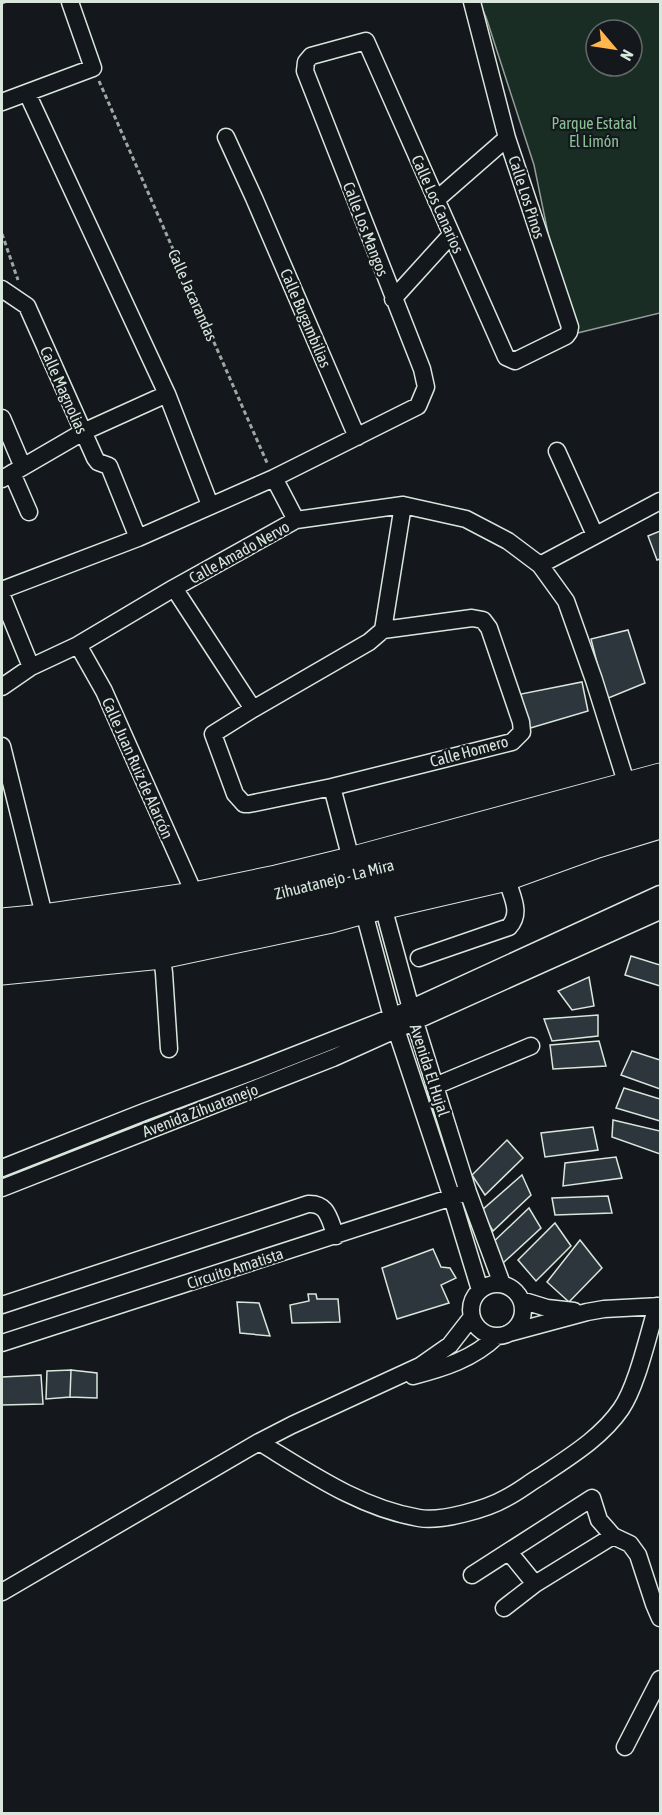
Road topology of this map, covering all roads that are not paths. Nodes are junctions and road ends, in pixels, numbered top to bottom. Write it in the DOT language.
graph roads {
  1 [pos="70,2"];
  2 [pos="472,2"];
  3 [pos="305,71"];
  4 [pos="27,93"];
  5 [pos="2,102"];
  6 [pos="226,137"];
  7 [pos="507,138"];
  8 [pos="436,200"];
  9 [pos="451,236"];
  10 [pos="2,288"];
  11 [pos="393,299"];
  12 [pos="515,361"];
  13 [pos="167,394"];
  14 [pos="2,418"];
  15 [pos="83,432"];
  16 [pos="357,438"];
  17 [pos="557,451"];
  18 [pos="12,472"];
  19 [pos="274,478"];
  20 [pos="660,501"];
  21 [pos="210,505"];
  22 [pos="403,505"];
  23 [pos="29,512"];
  24 [pos="296,520"];
  25 [pos="596,536"];
  26 [pos="138,538"];
  27 [pos="540,565"];
  28 [pos="174,588"];
  29 [pos="2,590"];
  30 [pos="2,596"];
  31 [pos="382,630"];
  32 [pos="78,645"];
  33 [pos="31,667"];
  34 [pos="2,687"];
  35 [pos="253,709"];
  36 [pos="2,746"];
  37 [pos="660,774"];
  38 [pos="626,782"];
  39 [pos="332,787"];
  40 [pos="660,790"];
  41 [pos="660,814"];
  42 [pos="660,828"];
  43 [pos="507,880"];
  44 [pos="368,884"];
  45 [pos="194,893"];
  46 [pos="660,894"];
  47 [pos="660,911"];
  48 [pos="44,915"];
  49 [pos="2,919"];
  50 [pos="2,937"];
  51 [pos="2,957"];
  52 [pos="162,958"];
  53 [pos="419,958"];
  54 [pos="2,974"];
  55 [pos="413,1015"];
  56 [pos="395,1023"];
  57 [pos="531,1046"];
  58 [pos="169,1049"];
  59 [pos="251,1082"];
  60 [pos="435,1086"];
  61 [pos="2,1168"];
  62 [pos="2,1188"];
  63 [pos="468,1192"];
  64 [pos="452,1198"];
  65 [pos="336,1236"];
  66 [pos="502,1284"];
  67 [pos="480,1290"];
  68 [pos="521,1300"];
  69 [pos="2,1305"];
  70 [pos="659,1306"];
  71 [pos="587,1312"];
  72 [pos="471,1318"];
  73 [pos="503,1335"];
  74 [pos="2,1343"];
  75 [pos="380,1386"];
  76 [pos="259,1442"];
  77 [pos="614,1536"];
  78 [pos="509,1552"];
  79 [pos="472,1575"];
  80 [pos="535,1584"];
  81 [pos="2,1592"];
  82 [pos="504,1608"];
  83 [pos="660,1618"];
  84 [pos="660,1679"];
  85 [pos="625,1747"];
  1 -- 4 [label="street"];
  2 -- 7 [label="street, Calle Los Pinos"];
  3 -- 8 [label="street, Calle Los Canarios"];
  3 -- 11 [label="street, Calle Los Mangos"];
  4 -- 5 [label="street"];
  4 -- 13 [label="street"];
  6 -- 16 [label="street, Calle Bugambilias"];
  7 -- 8 [label="street"];
  7 -- 12 [label="street, Calle Los Pinos"];
  8 -- 9 [label="street, Calle Los Canarios"];
  9 -- 11 [label="street"];
  9 -- 12 [label="street, Calle Los Canarios"];
  10 -- 15 [label="street, Calle Magnolias"];
  11 -- 16 [label="street, Calle Los Mangos"];
  13 -- 15 [label="street"];
  13 -- 21 [label="street"];
  14 -- 18 [label="street"];
  15 -- 18 [label="street"];
  15 -- 26 [label="street, Calle Magnolias"];
  16 -- 19 [label="street"];
  17 -- 25 [label="street"];
  18 -- 23 [label="street"];
  19 -- 21 [label="street"];
  19 -- 24 [label="street"];
  20 -- 25 [label="street"];
  21 -- 26 [label="street"];
  22 -- 24 [label="street, Calle Amado Nervo"];
  22 -- 27 [label="street, Calle Amado Nervo"];
  22 -- 31 [label="street"];
  24 -- 28 [label="street, Calle Amado Nervo"];
  25 -- 27 [label="street"];
  26 -- 29 [label="street"];
  27 -- 38 [label="street, Calle Amado Nervo"];
  28 -- 32 [label="street, Calle Amado Nervo"];
  28 -- 35 [label="street"];
  30 -- 33 [label="street"];
  31 -- 35 [label="street, Calle Homero"];
  31 -- 39 [label="street, Calle Homero"];
  32 -- 33 [label="street, Calle Amado Nervo"];
  32 -- 45 [label="street, Calle Juan Ruiz de Alarcón"];
  33 -- 34 [label="street, Calle Amado Nervo"];
  35 -- 39 [label="street, Calle Homero"];
  36 -- 48 [label="street"];
  37 -- 38 [label="main road"];
  38 -- 44 [label="main road"];
  39 -- 44 [label="street"];
  40 -- 44 [label="highway, Zihuatanejo - La Mira"];
  41 -- 44 [label="highway, Zihuatanejo - La Mira"];
  42 -- 43 [label="main road"];
  43 -- 44 [label="main road"];
  43 -- 53 [label="street"];
  44 -- 45 [label="main road"];
  44 -- 50 [label="highway, Zihuatanejo - La Mira"];
  44 -- 51 [label="highway, Zihuatanejo - La Mira"];
  44 -- 52 [label="main road"];
  44 -- 55 [label="street, Avenida El Hujal"];
  44 -- 56 [label="street, Avenida El Hujal"];
  45 -- 48 [label="main road"];
  46 -- 55 [label="street"];
  47 -- 55 [label="street"];
  48 -- 49 [label="main road"];
  52 -- 54 [label="main road"];
  52 -- 58 [label="street"];
  55 -- 56 [label="street, Avenida Zihuatanejo"];
  55 -- 60 [label="street, Avenida El Hujal"];
  56 -- 59 [label="street, Avenida Zihuatanejo"];
  56 -- 64 [label="street, Avenida El Hujal"];
  57 -- 60 [label="street"];
  59 -- 61 [label="street, Avenida Zihuatanejo"];
  59 -- 62 [label="street, Avenida Zihuatanejo"];
  60 -- 63 [label="street, Avenida El Hujal"];
  63 -- 64 [label="street, Circuito Amatista"];
  63 -- 66 [label="street, Avenida El Hujal"];
  64 -- 65 [label="street, Circuito Amatista"];
  64 -- 67 [label="street, Avenida El Hujal"];
  65 -- 69 [label="street"];
  65 -- 74 [label="street, Circuito Amatista"];
  66 -- 67 [label="street"];
  66 -- 68 [label="street"];
  67 -- 72 [label="street"];
  68 -- 71 [label="street"];
  68 -- 73 [label="street"];
  70 -- 71 [label="street"];
  70 -- 76 [label="street"];
  71 -- 73 [label="street"];
  72 -- 73 [label="street"];
  72 -- 75 [label="street"];
  73 -- 75 [label="street"];
  75 -- 76 [label="street"];
  76 -- 81 [label="street"];
  77 -- 78 [label="street"];
  77 -- 80 [label="street"];
  77 -- 83 [label="street"];
  78 -- 79 [label="street"];
  78 -- 80 [label="street"];
  80 -- 82 [label="street"];
  84 -- 85 [label="street"];
}
